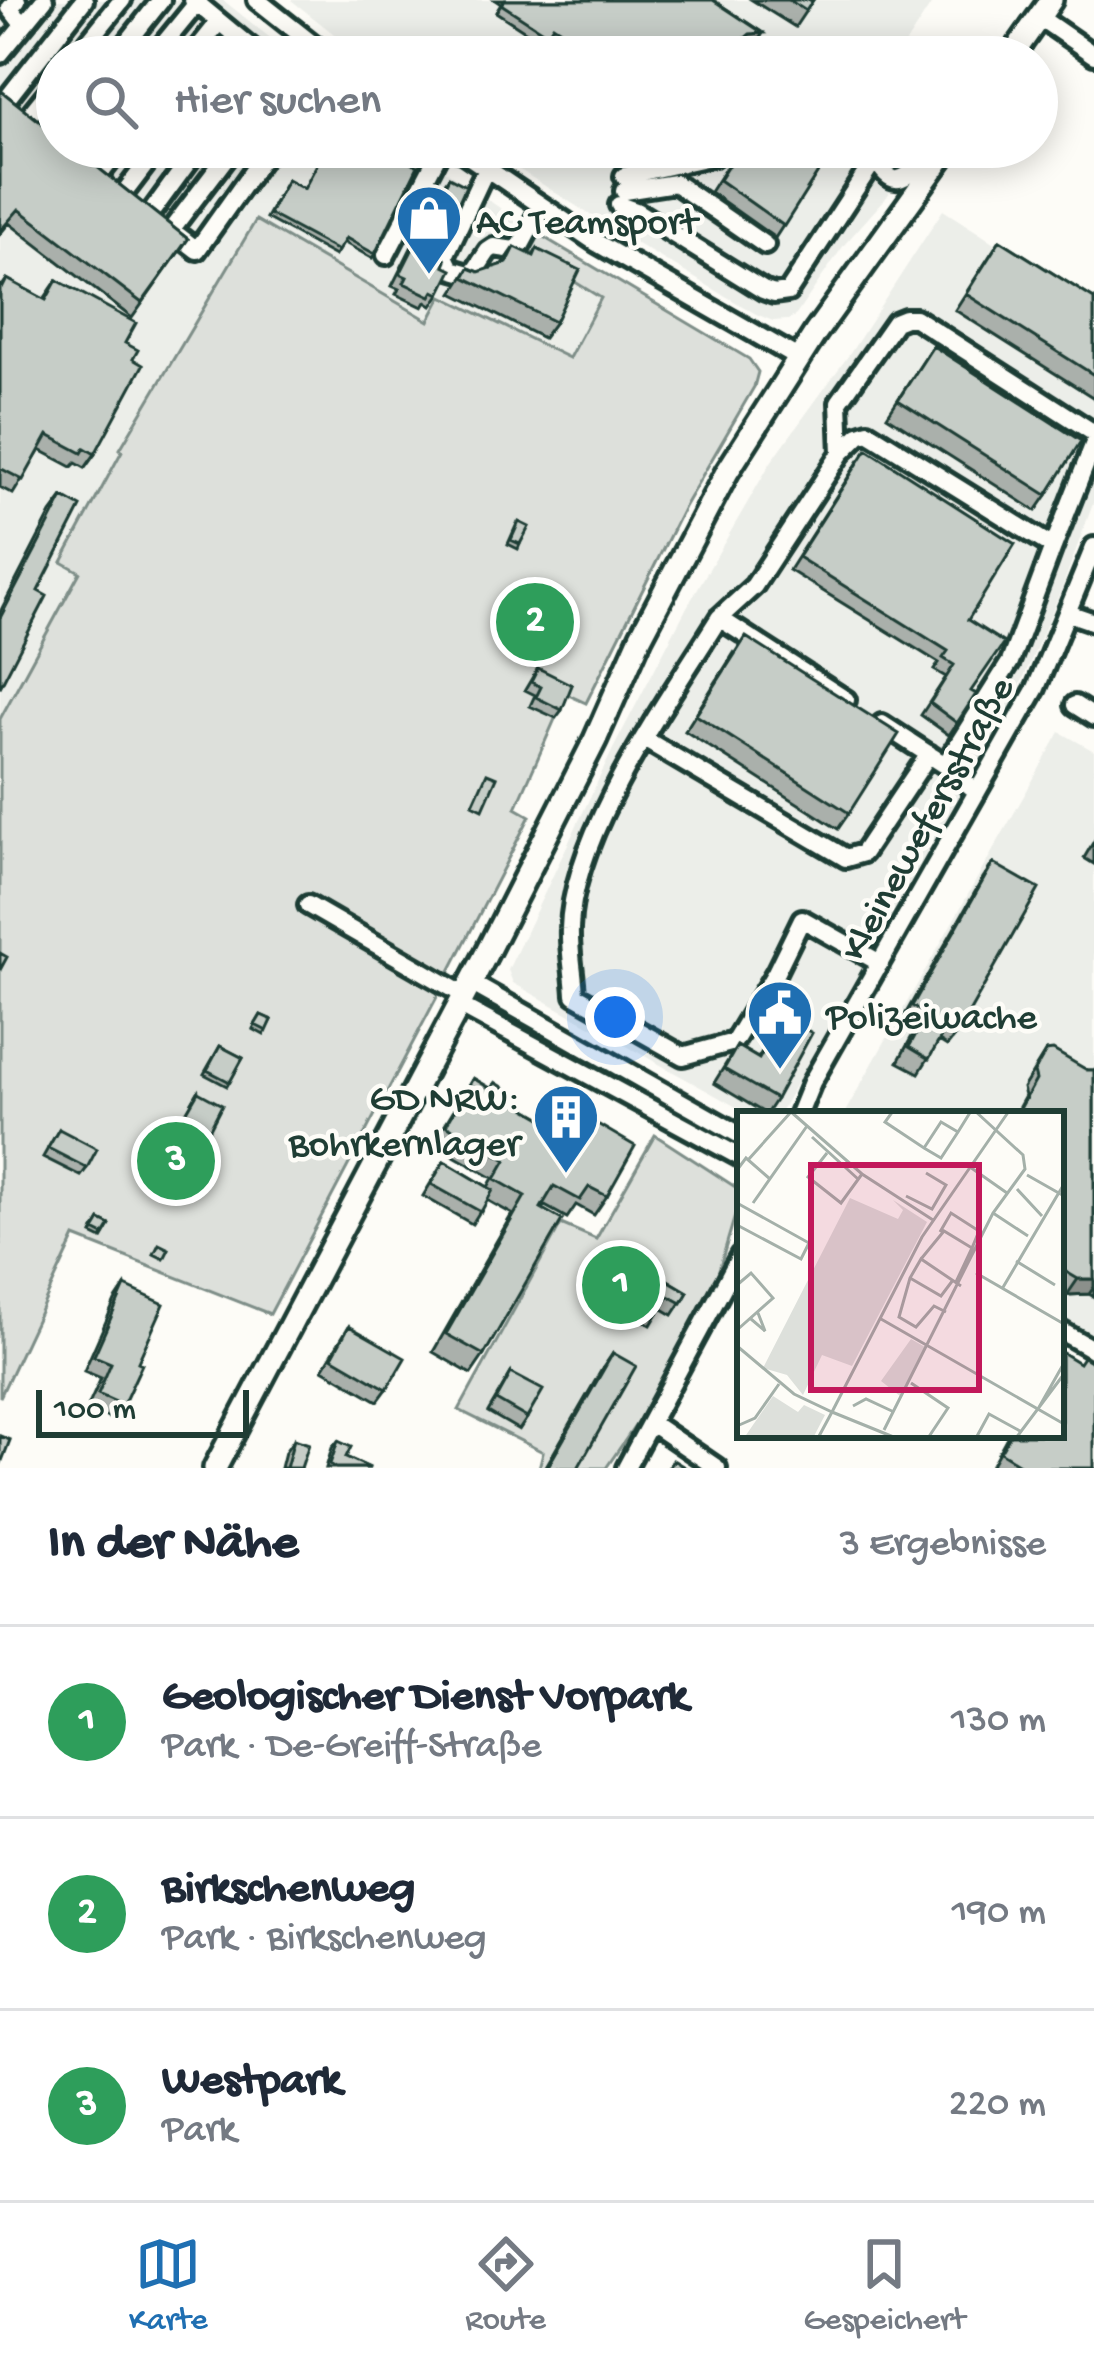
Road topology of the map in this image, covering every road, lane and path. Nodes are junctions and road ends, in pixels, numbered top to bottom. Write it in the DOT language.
graph roads {
  1 [pos="17,0"];
  2 [pos="44,0"];
  3 [pos="84,0"];
  4 [pos="122,0"];
  5 [pos="161,0"];
  6 [pos="257,0"];
  7 [pos="195,2"];
  8 [pos="1045,9"];
  9 [pos="219,22"];
  10 [pos="23,26"];
  11 [pos="54,36"];
  12 [pos="93,36"];
  13 [pos="133,36"];
  14 [pos="169,36"];
  15 [pos="208,36"];
  16 [pos="236,36"];
  17 [pos="302,36"];
  18 [pos="1026,36"];
  19 [pos="0,54"];
  20 [pos="1094,55"];
  21 [pos="36,57"];
  22 [pos="3,97"];
  23 [pos="36,118"];
  24 [pos="95,168"];
  25 [pos="143,168"];
  26 [pos="184,168"];
  27 [pos="218,168"];
  28 [pos="255,168"];
  29 [pos="431,168"];
  30 [pos="681,168"];
  31 [pos="867,168"];
  32 [pos="884,168"];
  33 [pos="917,168"];
  34 [pos="934,168"];
  35 [pos="486,169"];
  36 [pos="622,191"];
  37 [pos="124,193"];
  38 [pos="542,206"];
  39 [pos="150,214"];
  40 [pos="170,230"];
  41 [pos="765,244"];
  42 [pos="386,255"];
  43 [pos="798,358"];
  44 [pos="1094,433"];
  45 [pos="1094,443"];
  46 [pos="841,452"];
  47 [pos="1053,547"];
  48 [pos="1094,547"];
  49 [pos="1068,613"];
  50 [pos="719,618"];
  51 [pos="1094,622"];
  52 [pos="853,705"];
  53 [pos="1075,705"];
  54 [pos="872,717"];
  55 [pos="1094,717"];
  56 [pos="644,739"];
  57 [pos="928,754"];
  58 [pos="945,765"];
  59 [pos="977,792"];
  60 [pos="308,905"];
  61 [pos="880,963"];
  62 [pos="465,995"];
  63 [pos="801,1111"];
  64 [pos="737,1133"];
  65 [pos="737,1155"];
  66 [pos="737,1262"];
  67 [pos="1064,1333"];
  68 [pos="1094,1350"];
  69 [pos="651,1423"];
  70 [pos="214,1468"];
  71 [pos="626,1468"];
  72 [pos="717,1468"];
  1 -- 10 [label="street"];
  2 -- 10 [label="street"];
  3 -- 11 [label="street"];
  4 -- 12 [label="street"];
  5 -- 13 [label="street"];
  6 -- 17 [label="street"];
  7 -- 9 [label="street"];
  7 -- 14 [label="street"];
  8 -- 18 [label="main road"];
  8 -- 20 [label="street"];
  9 -- 15 [label="street"];
  9 -- 16 [label="street"];
  10 -- 19 [label="street"];
  21 -- 22 [label="street"];
  22 -- 23 [label="street"];
  24 -- 37 [label="street"];
  25 -- 37 [label="street"];
  26 -- 39 [label="street"];
  27 -- 40 [label="street"];
  28 -- 40 [label="street"];
  29 -- 42 [label="street"];
  30 -- 36 [label="street"];
  31 -- 36 [label="street"];
  32 -- 33 [label="street"];
  34 -- 43 [label="main road"];
  35 -- 38 [label="street"];
  35 -- 38 [label="street"];
  36 -- 41 [label="street"];
  37 -- 39 [label="street"];
  38 -- 43 [label="street"];
  39 -- 40 [label="street"];
  43 -- 62 [label="main road"];
  44 -- 46 [label="street"];
  45 -- 47 [label="street"];
  46 -- 47 [label="street"];
  46 -- 50 [label="street"];
  47 -- 58 [label="street"];
  48 -- 49 [label="street, Kleinewefersstraße"];
  49 -- 51 [label="street"];
  49 -- 59 [label="street, Kleinewefersstraße"];
  50 -- 52 [label="street"];
  50 -- 56 [label="street"];
  53 -- 55 [label="street"];
  54 -- 57 [label="street"];
  56 -- 57 [label="street"];
  56 -- 61 [label="street"];
  57 -- 58 [label="street"];
  58 -- 59 [label="street"];
  59 -- 61 [label="street, Kleinewefersstraße"];
  60 -- 62 [label="street"];
  61 -- 63 [label="street, Kleinewefersstraße"];
  62 -- 64 [label="street"];
  62 -- 65 [label="street"];
  62 -- 70 [label="main road"];
  66 -- 69 [label="street"];
  67 -- 68 [label="street"];
  69 -- 71 [label="street"];
  69 -- 72 [label="street"];
}
